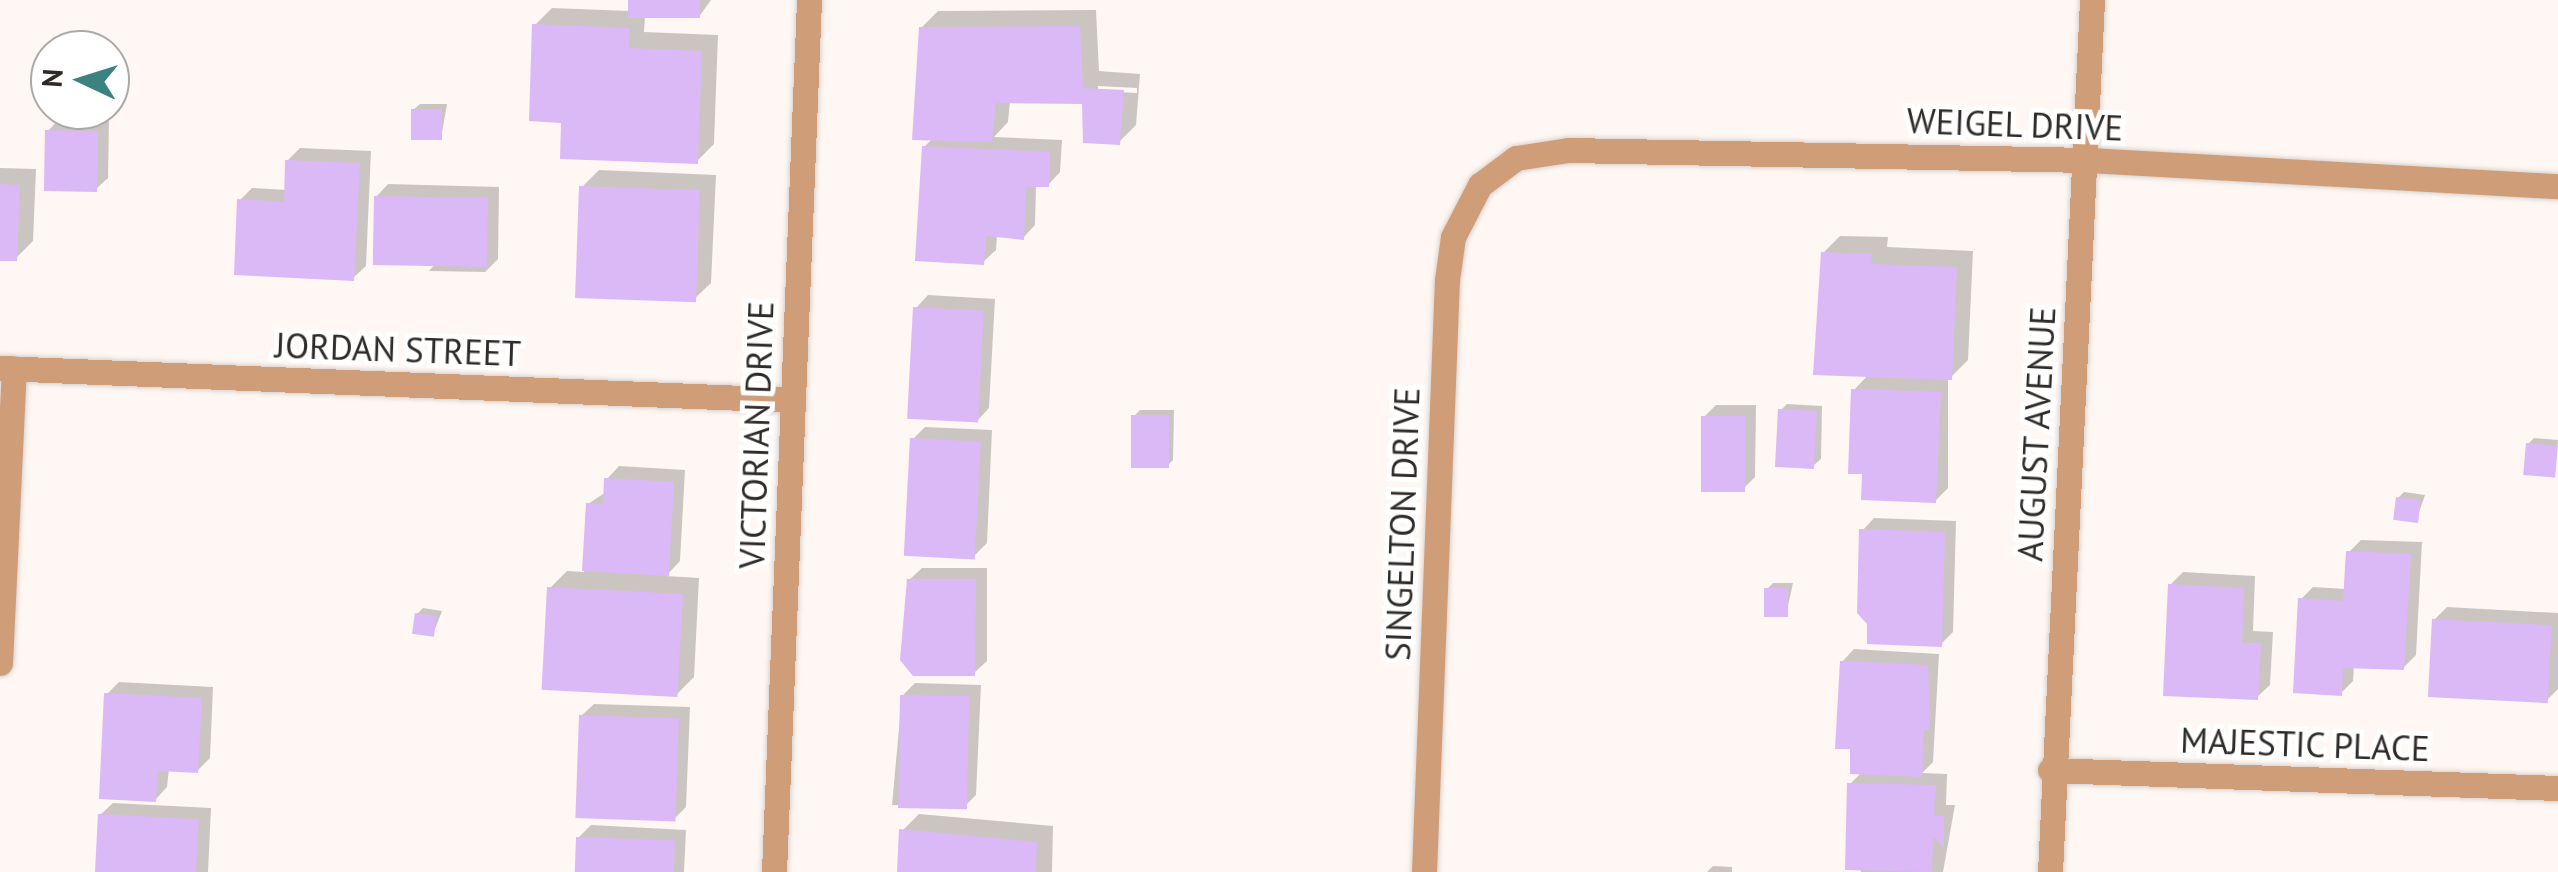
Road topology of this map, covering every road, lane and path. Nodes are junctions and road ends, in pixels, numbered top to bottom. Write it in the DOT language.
graph roads {
  1 [pos="809,0"];
  2 [pos="2092,0"];
  3 [pos="2088,160"];
  4 [pos="1480,185"];
  5 [pos="2558,186"];
  6 [pos="7,368"];
  7 [pos="792,400"];
  8 [pos="0,663"];
  9 [pos="2050,770"];
  10 [pos="2558,788"];
  11 [pos="774,872"];
  12 [pos="1424,872"];
  13 [pos="2050,872"];
  1 -- 7 [label="street, VICTORIAN DRIVE"];
  2 -- 3 [label="street, AUGUST AVENUE"];
  3 -- 4 [label="street, WEIGEL DRIVE"];
  3 -- 5 [label="street, WEIGEL DRIVE"];
  3 -- 9 [label="street, AUGUST AVENUE"];
  4 -- 12 [label="street, SINGELTON DRIVE"];
  6 -- 7 [label="street, JORDAN STREET"];
  6 -- 8 [label="street"];
  7 -- 11 [label="street, VICTORIAN DRIVE"];
  9 -- 10 [label="street, MAJESTIC PLACE"];
  9 -- 13 [label="street, AUGUST AVENUE"];
}
